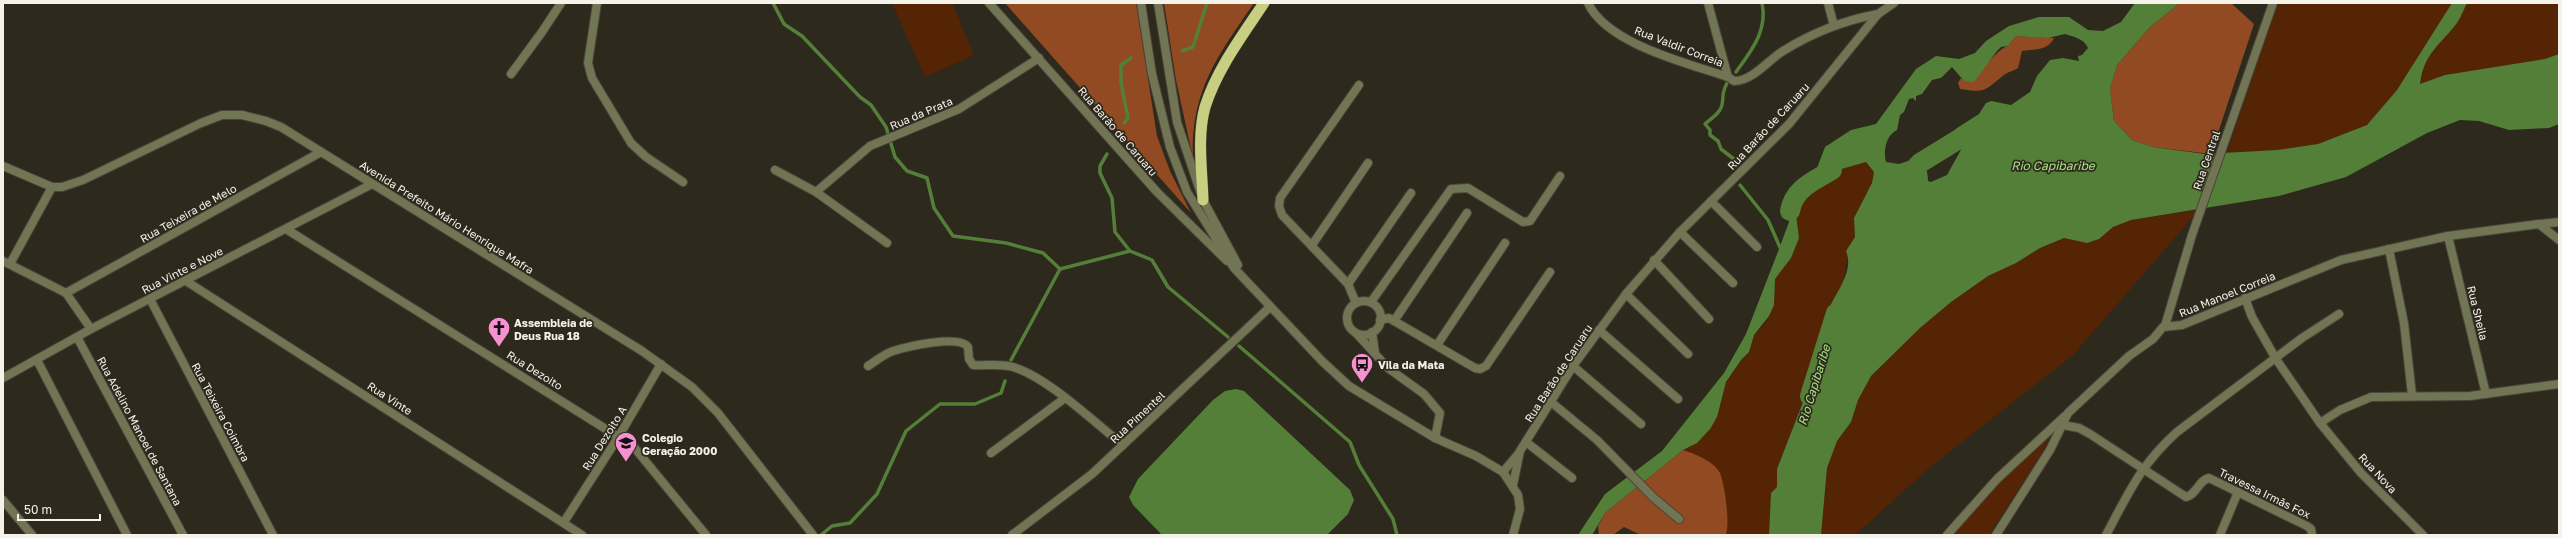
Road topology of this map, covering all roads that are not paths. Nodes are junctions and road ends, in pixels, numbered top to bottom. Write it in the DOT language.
graph roads {
  1 [pos="561,3"];
  2 [pos="597,3"];
  3 [pos="989,3"];
  4 [pos="1141,3"];
  5 [pos="1158,3"];
  6 [pos="1264,3"];
  7 [pos="1588,3"];
  8 [pos="1708,3"];
  9 [pos="1828,3"];
  10 [pos="1894,3"];
  11 [pos="2273,3"];
  12 [pos="1883,8"];
  13 [pos="1834,26"];
  14 [pos="1039,58"];
  15 [pos="510,74"];
  16 [pos="1728,77"];
  17 [pos="1359,85"];
  18 [pos="321,152"];
  19 [pos="1368,163"];
  20 [pos="3,166"];
  21 [pos="775,170"];
  22 [pos="1560,176"];
  23 [pos="683,182"];
  24 [pos="372,184"];
  25 [pos="52,187"];
  26 [pos="816,192"];
  27 [pos="1411,193"];
  28 [pos="1203,200"];
  29 [pos="1711,201"];
  30 [pos="1467,213"];
  31 [pos="2559,222"];
  32 [pos="2539,224"];
  33 [pos="286,229"];
  34 [pos="1680,232"];
  35 [pos="2448,236"];
  36 [pos="2559,240"];
  37 [pos="887,243"];
  38 [pos="1505,243"];
  39 [pos="1312,245"];
  40 [pos="1757,247"];
  41 [pos="2389,249"];
  42 [pos="1654,260"];
  43 [pos="6,263"];
  44 [pos="1234,268"];
  45 [pos="1550,272"];
  46 [pos="186,281"];
  47 [pos="1733,283"];
  48 [pos="1348,284"];
  49 [pos="1249,285"];
  50 [pos="66,292"];
  51 [pos="1626,294"];
  52 [pos="2245,298"];
  53 [pos="150,299"];
  54 [pos="1371,302"];
  55 [pos="1356,303"];
  56 [pos="1270,307"];
  57 [pos="2339,314"];
  58 [pos="1709,319"];
  59 [pos="1380,320"];
  60 [pos="1394,321"];
  61 [pos="2165,326"];
  62 [pos="91,330"];
  63 [pos="1599,330"];
  64 [pos="1372,332"];
  65 [pos="1356,333"];
  66 [pos="77,337"];
  67 [pos="1436,345"];
  68 [pos="1376,354"];
  69 [pos="1688,354"];
  70 [pos="2276,359"];
  71 [pos="37,360"];
  72 [pos="661,364"];
  73 [pos="868,366"];
  74 [pos="1573,366"];
  75 [pos="3,378"];
  76 [pos="2559,384"];
  77 [pos="2486,394"];
  78 [pos="2412,395"];
  79 [pos="1064,398"];
  80 [pos="1678,400"];
  81 [pos="1551,402"];
  82 [pos="2068,413"];
  83 [pos="2320,423"];
  84 [pos="1641,424"];
  85 [pos="2063,426"];
  86 [pos="619,436"];
  87 [pos="1435,438"];
  88 [pos="1526,442"];
  89 [pos="1123,445"];
  90 [pos="1520,451"];
  91 [pos="992,453"];
  92 [pos="2142,469"];
  93 [pos="1503,472"];
  94 [pos="1572,478"];
  95 [pos="1513,485"];
  96 [pos="2238,492"];
  97 [pos="3,500"];
  98 [pos="1679,518"];
  99 [pos="564,522"];
  100 [pos="1020,532"];
  101 [pos="2313,534"];
  102 [pos="32,535"];
  103 [pos="127,535"];
  104 [pos="182,535"];
  105 [pos="273,535"];
  106 [pos="582,535"];
  107 [pos="706,535"];
  108 [pos="813,535"];
  109 [pos="1012,535"];
  110 [pos="1513,535"];
  111 [pos="1947,535"];
  112 [pos="1996,535"];
  113 [pos="2106,535"];
  114 [pos="2220,535"];
  115 [pos="2423,535"];
  1 -- 15 [label="street"];
  2 -- 23 [label="street"];
  3 -- 14 [label="street, Rua Barão de Caruaru"];
  4 -- 44 [label="street, Rua Barão de Caruaru"];
  5 -- 28 [label="street"];
  6 -- 28 [label="highway"];
  7 -- 16 [label="street, Rua Valdir Correia"];
  8 -- 16 [label="street"];
  9 -- 13 [label="street"];
  10 -- 12 [label="street, Rua Barão de Caruaru"];
  11 -- 61 [label="street, Rua Central"];
  12 -- 13 [label="street, Rua Valdir Correia"];
  12 -- 29 [label="street, Rua Barão de Caruaru"];
  13 -- 16 [label="street, Rua Valdir Correia"];
  14 -- 26 [label="street, Rua da Prata"];
  14 -- 44 [label="street, Rua Barão de Caruaru"];
  17 -- 39 [label="street"];
  18 -- 24 [label="street, Avenida Prefeito Mário Henrique Mafra"];
  18 -- 25 [label="street, Avenida Prefeito Mário Henrique Mafra"];
  18 -- 50 [label="street, Rua Teixeira de Melo"];
  19 -- 39 [label="street"];
  20 -- 25 [label="street"];
  21 -- 26 [label="street"];
  22 -- 54 [label="street"];
  24 -- 33 [label="street, Rua Vinte e Nove"];
  24 -- 72 [label="street, Avenida Prefeito Mário Henrique Mafra"];
  25 -- 43 [label="street"];
  26 -- 37 [label="street"];
  27 -- 48 [label="street"];
  28 -- 49 [label="street"];
  29 -- 34 [label="street, Rua Barão de Caruaru"];
  29 -- 40 [label="street"];
  30 -- 60 [label="street"];
  31 -- 32 [label="street, Rua Manoel Correia"];
  32 -- 35 [label="street, Rua Manoel Correia"];
  32 -- 36 [label="street"];
  33 -- 46 [label="street, Rua Vinte e Nove"];
  33 -- 86 [label="street, Rua Dezoito"];
  34 -- 42 [label="street, Rua Barão de Caruaru"];
  34 -- 47 [label="street"];
  35 -- 41 [label="street, Rua Manoel Correia"];
  35 -- 77 [label="street, Rua Sheila"];
  38 -- 67 [label="street"];
  39 -- 48 [label="street"];
  41 -- 52 [label="street, Rua Manoel Correia"];
  41 -- 78 [label="street"];
  42 -- 51 [label="street, Rua Barão de Caruaru"];
  42 -- 58 [label="street"];
  43 -- 50 [label="street"];
  44 -- 49 [label="street, Rua Barão de Caruaru"];
  45 -- 67 [label="street"];
  46 -- 53 [label="street, Rua Vinte e Nove"];
  46 -- 99 [label="street, Rua Vinte"];
  48 -- 55 [label="street"];
  49 -- 56 [label="street, Rua Barão de Caruaru"];
  50 -- 62 [label="street"];
  51 -- 63 [label="street, Rua Barão de Caruaru"];
  51 -- 69 [label="street"];
  52 -- 61 [label="street, Rua Manoel Correia"];
  52 -- 70 [label="street, Rua Nova"];
  53 -- 62 [label="street, Rua Vinte e Nove"];
  53 -- 105 [label="street, Rua Teixeira Coimbra"];
  54 -- 55 [label="street"];
  54 -- 59 [label="street"];
  55 -- 65 [label="street"];
  56 -- 87 [label="street, Rua Barão de Caruaru"];
  56 -- 89 [label="street, Rua Pimentel"];
  57 -- 70 [label="street"];
  59 -- 60 [label="street"];
  59 -- 64 [label="street"];
  60 -- 67 [label="street"];
  61 -- 82 [label="street"];
  62 -- 66 [label="street, Rua Vinte e Nove"];
  63 -- 74 [label="street, Rua Barão de Caruaru"];
  63 -- 80 [label="street"];
  64 -- 65 [label="street"];
  64 -- 68 [label="street"];
  65 -- 68 [label="street"];
  66 -- 71 [label="street, Rua Vinte e Nove"];
  66 -- 104 [label="street, Rua Adelino Manoel de Santana"];
  68 -- 87 [label="street"];
  70 -- 83 [label="street, Rua Nova"];
  70 -- 92 [label="street"];
  71 -- 75 [label="street, Rua Vinte e Nove"];
  71 -- 103 [label="street"];
  72 -- 86 [label="street, Rua Dezoito A"];
  72 -- 108 [label="street, Avenida Prefeito Mário Henrique Mafra"];
  73 -- 79 [label="street"];
  74 -- 81 [label="street, Rua Barão de Caruaru"];
  74 -- 84 [label="street"];
  76 -- 77 [label="street"];
  77 -- 78 [label="street"];
  78 -- 83 [label="street"];
  79 -- 89 [label="street"];
  79 -- 91 [label="street"];
  81 -- 88 [label="street, Rua Barão de Caruaru"];
  81 -- 98 [label="street"];
  82 -- 85 [label="street"];
  82 -- 111 [label="street"];
  83 -- 115 [label="street, Rua Nova"];
  85 -- 92 [label="street"];
  85 -- 112 [label="street"];
  86 -- 99 [label="street, Rua Dezoito A"];
  86 -- 107 [label="street, Rua Dezoito"];
  87 -- 93 [label="street, Rua Barão de Caruaru"];
  88 -- 90 [label="street, Rua Barão de Caruaru"];
  88 -- 94 [label="street"];
  89 -- 100 [label="street, Rua Pimentel"];
  90 -- 93 [label="street"];
  90 -- 95 [label="street, Rua Barão de Caruaru"];
  92 -- 96 [label="street, Travessa Irmãs Fox"];
  92 -- 113 [label="street"];
  93 -- 95 [label="street, Rua Barão de Caruaru"];
  95 -- 110 [label="street"];
  96 -- 101 [label="street, Travessa Irmãs Fox"];
  96 -- 114 [label="street"];
  97 -- 102 [label="street"];
  99 -- 106 [label="street, Rua Vinte"];
  100 -- 109 [label="street, Rua Pimentel"];
}
